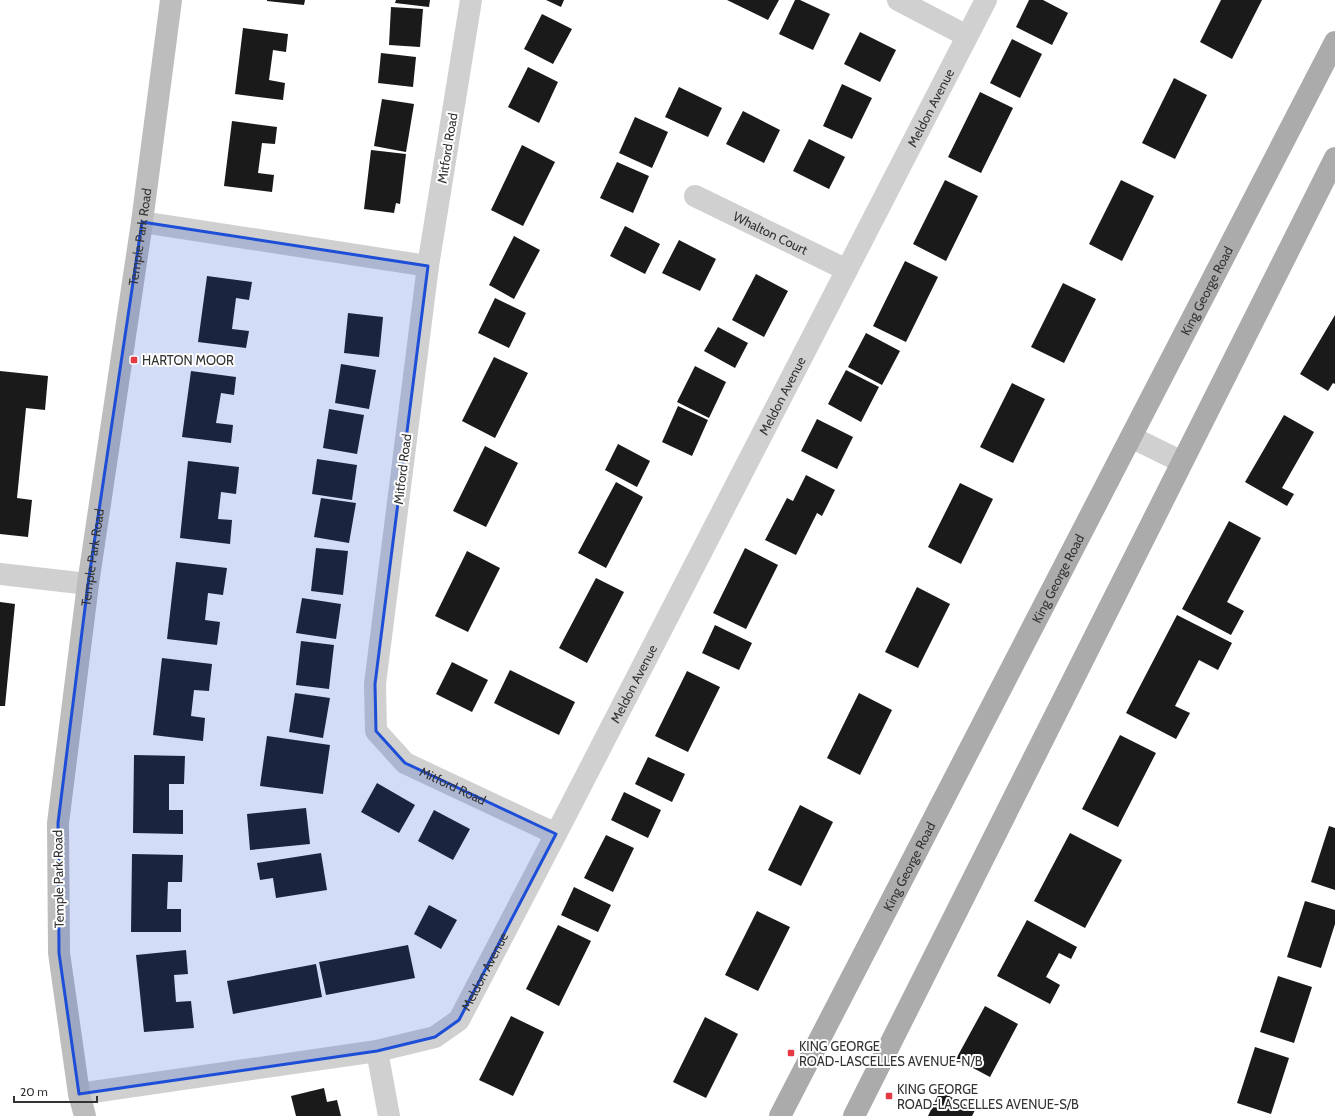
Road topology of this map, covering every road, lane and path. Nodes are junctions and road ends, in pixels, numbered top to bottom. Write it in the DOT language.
graph roads {
  1 [pos="171,0"];
  2 [pos="471,0"];
  3 [pos="898,0"];
  4 [pos="986,0"];
  5 [pos="967,36"];
  6 [pos="1335,42"];
  7 [pos="1335,158"];
  8 [pos="695,196"];
  9 [pos="142,222"];
  10 [pos="428,266"];
  11 [pos="847,270"];
  12 [pos="1131,437"];
  13 [pos="1182,462"];
  14 [pos="0,574"];
  15 [pos="88,584"];
  16 [pos="556,834"];
  17 [pos="377,1051"];
  18 [pos="79,1094"];
  19 [pos="85,1116"];
  20 [pos="389,1116"];
  21 [pos="780,1116"];
  22 [pos="854,1116"];
  1 -- 9 [label="street, Temple Park Road"];
  2 -- 10 [label="street, Mitford Road"];
  3 -- 5 [label="street"];
  4 -- 5 [label="street, Meldon Avenue"];
  5 -- 11 [label="street, Meldon Avenue"];
  6 -- 12 [label="main road, King George Road"];
  7 -- 13 [label="main road"];
  8 -- 11 [label="street, Whalton Court"];
  9 -- 10 [label="street"];
  9 -- 15 [label="street, Temple Park Road"];
  10 -- 16 [label="street, Mitford Road"];
  11 -- 16 [label="street, Meldon Avenue"];
  12 -- 13 [label="street"];
  12 -- 21 [label="main road, King George Road"];
  13 -- 22 [label="main road"];
  14 -- 15 [label="street"];
  15 -- 18 [label="street, Temple Park Road"];
  16 -- 17 [label="street, Meldon Avenue"];
  17 -- 18 [label="street, Meldon Avenue"];
  17 -- 20 [label="street"];
  18 -- 19 [label="street, Temple Park Road"];
}
